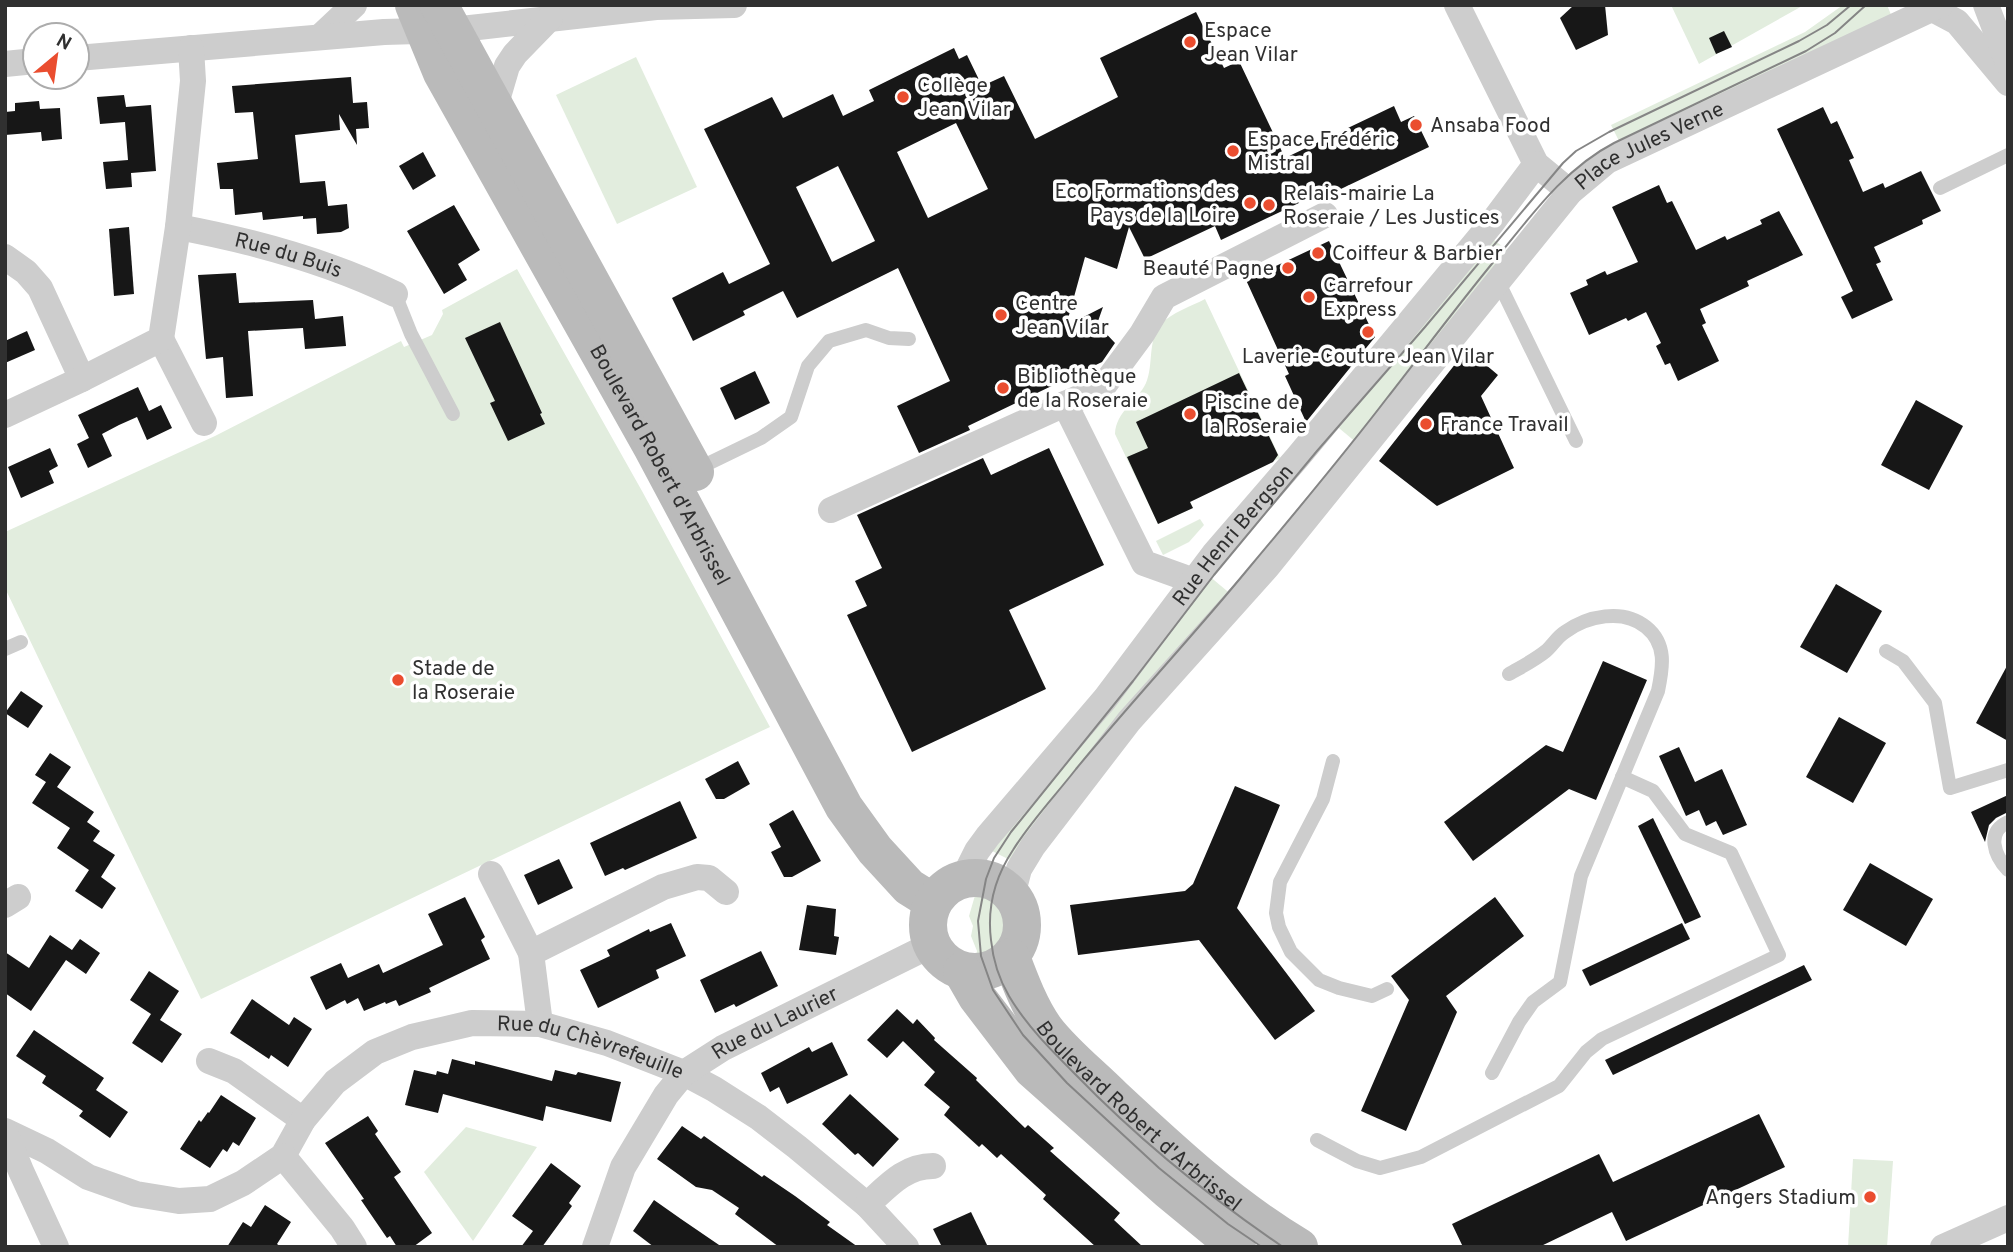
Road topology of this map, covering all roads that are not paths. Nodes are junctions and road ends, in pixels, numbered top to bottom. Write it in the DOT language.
graph roads {
  1 [pos="354,5"];
  2 [pos="734,5"];
  3 [pos="1457,5"];
  4 [pos="1986,5"];
  5 [pos="714,6"];
  6 [pos="1932,7"];
  7 [pos="432,18"];
  8 [pos="550,18"];
  9 [pos="320,37"];
  10 [pos="191,48"];
  11 [pos="91,57"];
  12 [pos="2008,63"];
  13 [pos="2008,83"];
  14 [pos="495,107"];
  15 [pos="2008,155"];
  16 [pos="1536,164"];
  17 [pos="1940,188"];
  18 [pos="1570,192"];
  19 [pos="1325,215"];
  20 [pos="178,227"];
  21 [pos="5,257"];
  22 [pos="1498,281"];
  23 [pos="395,295"];
  24 [pos="161,339"];
  25 [pos="909,339"];
  26 [pos="82,379"];
  27 [pos="1065,404"];
  28 [pos="453,414"];
  29 [pos="5,415"];
  30 [pos="204,423"];
  31 [pos="1576,441"];
  32 [pos="683,477"];
  33 [pos="831,510"];
  34 [pos="1182,577"];
  35 [pos="21,642"];
  36 [pos="5,649"];
  37 [pos="1886,651"];
  38 [pos="1509,674"];
  39 [pos="1332,761"];
  40 [pos="2008,771"];
  41 [pos="1622,778"];
  42 [pos="2008,822"];
  43 [pos="2008,870"];
  44 [pos="491,874"];
  45 [pos="948,889"];
  46 [pos="726,892"];
  47 [pos="1012,896"];
  48 [pos="931,945"];
  49 [pos="531,953"];
  50 [pos="1011,957"];
  51 [pos="962,971"];
  52 [pos="1387,989"];
  53 [pos="540,1024"];
  54 [pos="209,1061"];
  55 [pos="684,1073"];
  56 [pos="1492,1073"];
  57 [pos="303,1119"];
  58 [pos="5,1131"];
  59 [pos="1317,1140"];
  60 [pos="283,1156"];
  61 [pos="933,1166"];
  62 [pos="867,1205"];
  63 [pos="2008,1219"];
  64 [pos="56,1247"];
  65 [pos="354,1247"];
  66 [pos="595,1247"];
  67 [pos="905,1247"];
  68 [pos="1237,1247"];
  69 [pos="1299,1247"];
  70 [pos="1943,1247"];
  1 -- 9 [label="street"];
  2 -- 5 [label="street"];
  3 -- 16 [label="street, Place Jules Verne"];
  4 -- 12 [label="street"];
  5 -- 8 [label="street"];
  6 -- 13 [label="street"];
  6 -- 18 [label="street, Place Jules Verne"];
  7 -- 8 [label="street"];
  7 -- 9 [label="street"];
  7 -- 14 [label="street, Boulevard Robert d'Arbrissel"];
  7 -- 32 [label="street, Boulevard Robert d'Arbrissel"];
  8 -- 14 [label="street"];
  9 -- 10 [label="street"];
  10 -- 11 [label="street"];
  10 -- 20 [label="street"];
  14 -- 32 [label="street, Boulevard Robert d'Arbrissel"];
  15 -- 17 [label="lane"];
  16 -- 18 [label="street, Place Jules Verne"];
  16 -- 45 [label="street, Rue Henri Bergson"];
  18 -- 22 [label="street, Rue Henri Bergson"];
  19 -- 27 [label="street"];
  20 -- 23 [label="street, Rue du Buis"];
  20 -- 24 [label="street"];
  21 -- 26 [label="street"];
  22 -- 31 [label="lane"];
  22 -- 47 [label="street, Rue Henri Bergson"];
  23 -- 28 [label="lane"];
  24 -- 26 [label="street"];
  24 -- 30 [label="street"];
  25 -- 32 [label="lane"];
  26 -- 29 [label="street"];
  27 -- 33 [label="street"];
  27 -- 34 [label="street"];
  32 -- 45 [label="street, Boulevard Robert d'Arbrissel"];
  35 -- 36 [label="lane"];
  37 -- 40 [label="lane"];
  38 -- 41 [label="lane"];
  39 -- 52 [label="lane"];
  41 -- 56 [label="lane"];
  41 -- 59 [label="lane"];
  42 -- 43 [label="lane"];
  44 -- 49 [label="street"];
  45 -- 47 [label="street"];
  45 -- 48 [label="street"];
  46 -- 49 [label="street"];
  47 -- 50 [label="street"];
  48 -- 51 [label="street"];
  48 -- 55 [label="street, Rue du Laurier"];
  49 -- 53 [label="street"];
  50 -- 51 [label="street"];
  50 -- 69 [label="street, Boulevard Robert d'Arbrissel"];
  51 -- 68 [label="street, Boulevard Robert d'Arbrissel"];
  53 -- 55 [label="street, Rue du Chèvrefeuille"];
  53 -- 57 [label="street, Rue du Chèvrefeuille"];
  54 -- 57 [label="street"];
  55 -- 62 [label="street, Rue du Chèvrefeuille"];
  55 -- 66 [label="street, Rue du Laurier"];
  57 -- 60 [label="street, Rue du Chèvrefeuille"];
  58 -- 60 [label="street, Rue du Chèvrefeuille"];
  58 -- 64 [label="street"];
  60 -- 65 [label="street"];
  61 -- 62 [label="street"];
  62 -- 67 [label="street, Rue du Chèvrefeuille"];
  63 -- 70 [label="street"];
}
